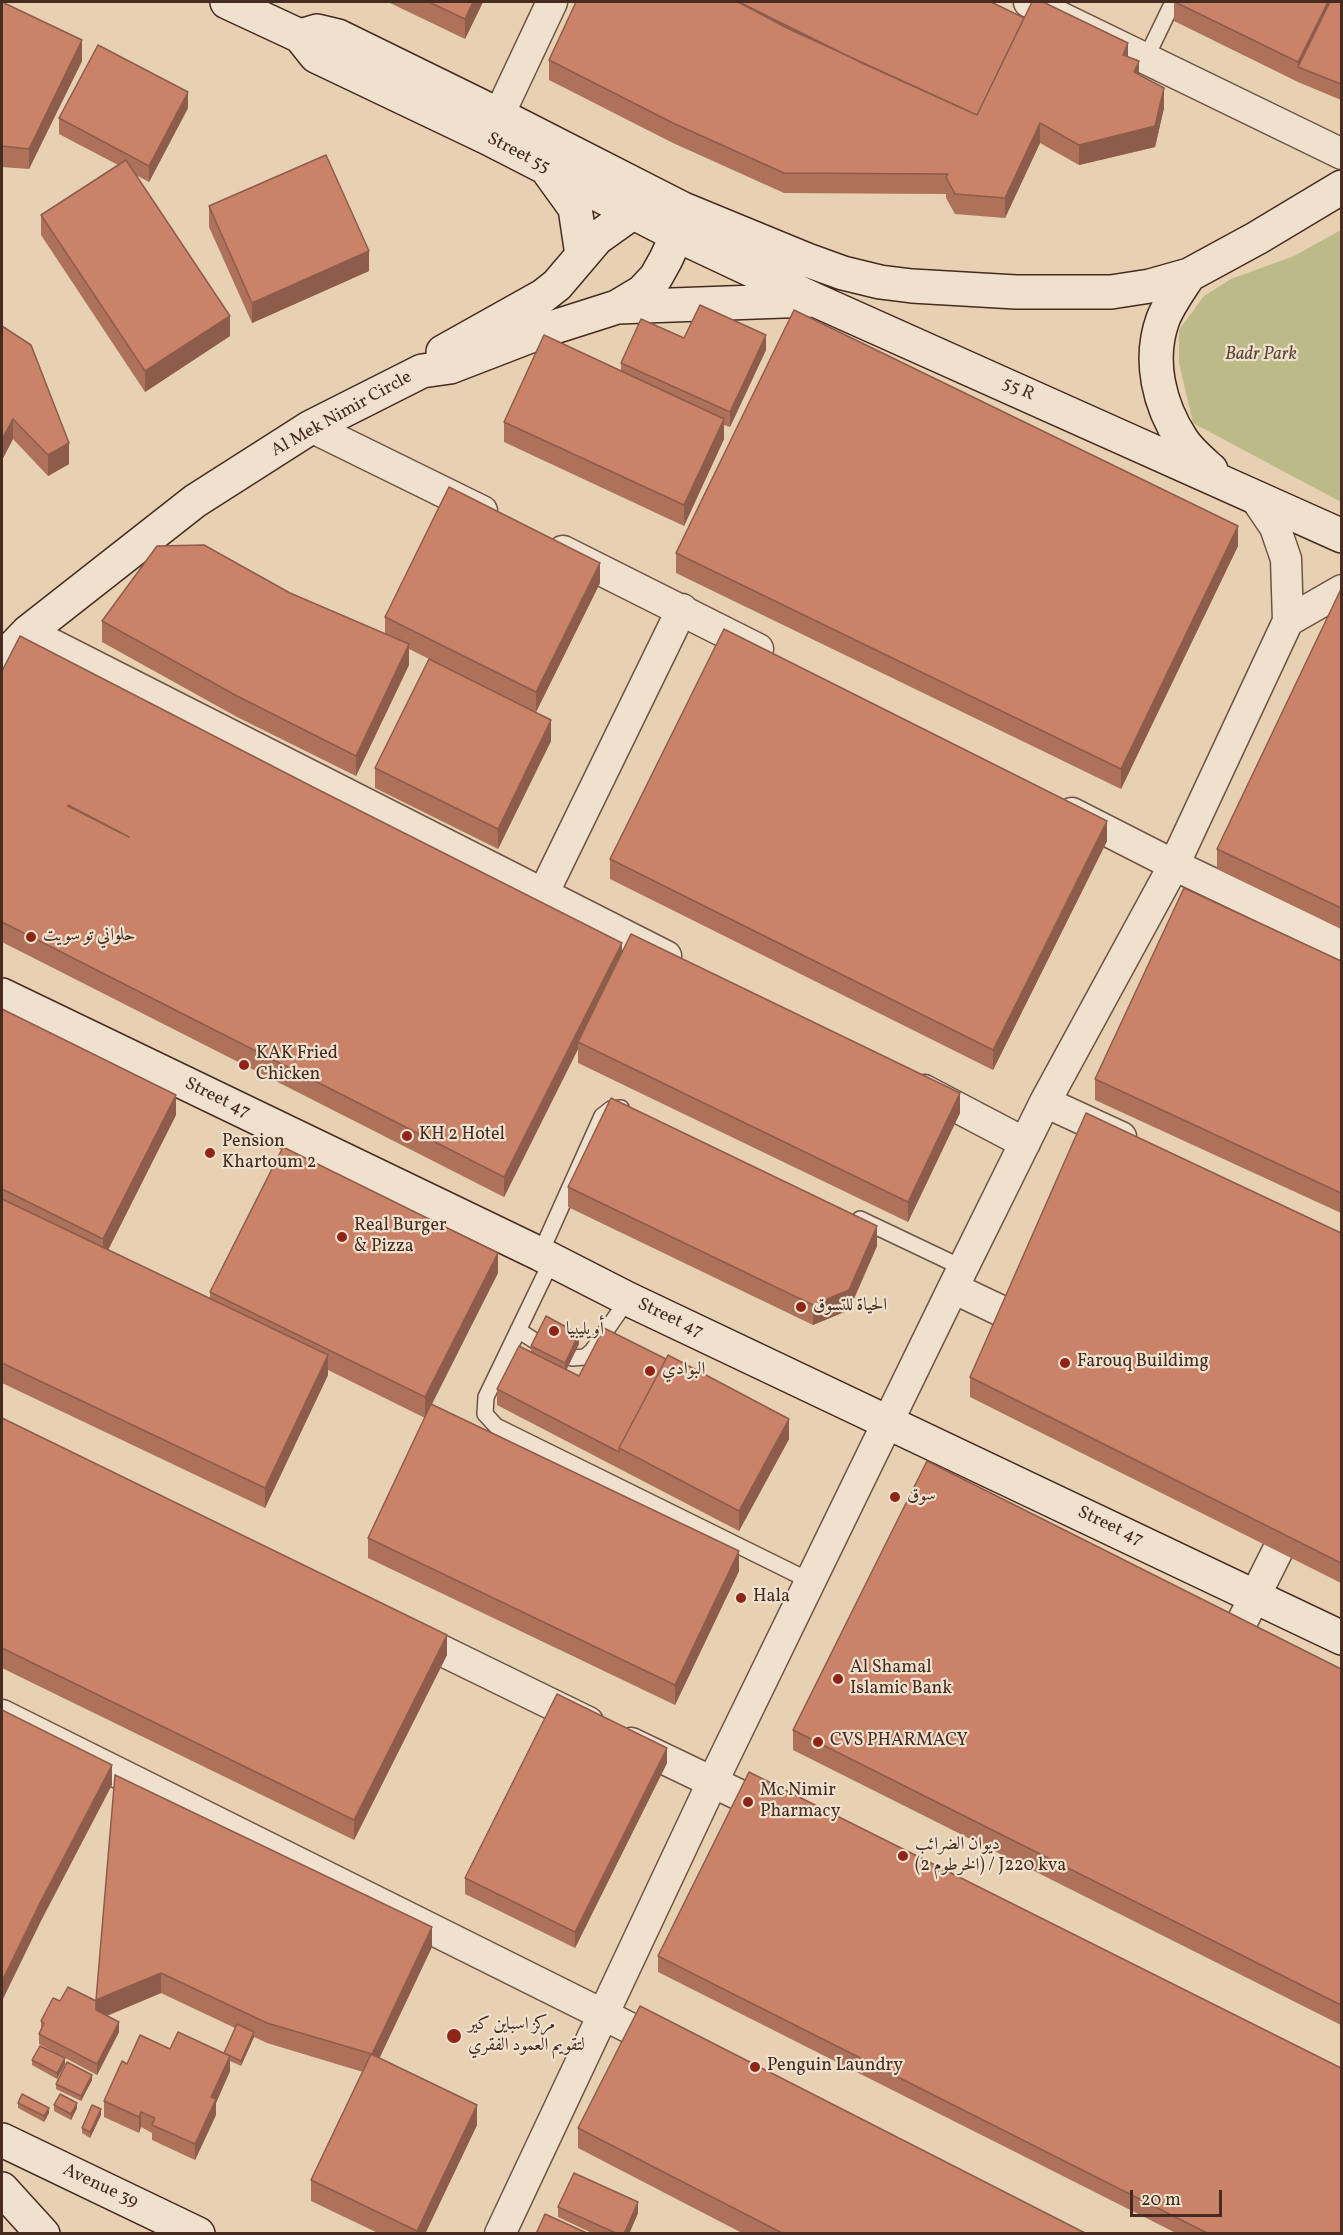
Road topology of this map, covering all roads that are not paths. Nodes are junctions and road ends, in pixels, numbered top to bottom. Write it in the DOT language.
graph roads {
  1 [pos="227,2"];
  2 [pos="552,2"];
  3 [pos="1029,2"];
  4 [pos="1173,2"];
  5 [pos="1146,58"];
  6 [pos="494,127"];
  7 [pos="1341,154"];
  8 [pos="546,168"];
  9 [pos="1341,187"];
  10 [pos="662,213"];
  11 [pos="582,255"];
  12 [pos="1189,275"];
  13 [pos="815,300"];
  14 [pos="617,307"];
  15 [pos="422,371"];
  16 [pos="311,427"];
  17 [pos="1221,480"];
  18 [pos="1254,495"];
  19 [pos="502,521"];
  20 [pos="534,536"];
  21 [pos="1341,536"];
  22 [pos="1341,590"];
  23 [pos="682,609"];
  24 [pos="1288,621"];
  25 [pos="28,632"];
  26 [pos="2,659"];
  27 [pos="787,664"];
  28 [pos="1048,800"];
  29 [pos="1174,866"];
  30 [pos="543,892"];
  31 [pos="1341,945"];
  32 [pos="690,969"];
  33 [pos="2,995"];
  34 [pos="899,1077"];
  35 [pos="1045,1102"];
  36 [pos="632,1112"];
  37 [pos="1025,1143"];
  38 [pos="1151,1150"];
  39 [pos="846,1213"];
  40 [pos="546,1257"];
  41 [pos="958,1278"];
  42 [pos="628,1299"];
  43 [pos="518,1330"];
  44 [pos="1059,1338"];
  45 [pos="538,1343"];
  46 [pos="572,1358"];
  47 [pos="888,1421"];
  48 [pos="1306,1495"];
  49 [pos="810,1581"];
  50 [pos="1255,1596"];
  51 [pos="389,1625"];
  52 [pos="1341,1638"];
  53 [pos="1211,1684"];
  54 [pos="2,1715"];
  55 [pos="712,1783"];
  56 [pos="799,1823"];
  57 [pos="602,2013"];
  58 [pos="688,2056"];
  59 [pos="2,2140"];
  60 [pos="2,2189"];
  61 [pos="43,2234"];
  62 [pos="198,2234"];
  63 [pos="500,2234"];
  1 -- 6 [label="street, Street 55"];
  2 -- 6 [label="street"];
  3 -- 5 [label="street"];
  4 -- 5 [label="lane"];
  5 -- 7 [label="street"];
  6 -- 8 [label="street, Street 55"];
  6 -- 10 [label="street"];
  8 -- 10 [label="street, Street 55"];
  8 -- 11 [label="street"];
  9 -- 12 [label="street"];
  10 -- 11 [label="street"];
  10 -- 12 [label="street"];
  10 -- 13 [label="street, Street 55"];
  10 -- 14 [label="street, Al Mek Nimir Circle"];
  11 -- 15 [label="street"];
  12 -- 17 [label="street"];
  13 -- 14 [label="street"];
  13 -- 17 [label="street, 55 R"];
  14 -- 15 [label="street, Al Mek Nimir Circle"];
  15 -- 16 [label="street, Al Mek Nimir Circle"];
  16 -- 19 [label="street"];
  16 -- 25 [label="street, Al Mek Nimir Circle"];
  17 -- 18 [label="street"];
  18 -- 21 [label="street"];
  18 -- 24 [label="street"];
  20 -- 23 [label="street"];
  22 -- 24 [label="street"];
  23 -- 27 [label="street"];
  23 -- 30 [label="street"];
  24 -- 29 [label="street"];
  25 -- 26 [label="street, Al Mek Nimir Circle"];
  25 -- 30 [label="street"];
  28 -- 29 [label="street"];
  29 -- 31 [label="street"];
  29 -- 35 [label="street"];
  30 -- 32 [label="street"];
  33 -- 40 [label="street, Street 47"];
  34 -- 37 [label="street"];
  35 -- 37 [label="street"];
  35 -- 38 [label="street"];
  36 -- 40 [label="lane"];
  37 -- 41 [label="street"];
  39 -- 41 [label="lane"];
  40 -- 42 [label="street, Street 47"];
  40 -- 43 [label="lane"];
  41 -- 44 [label="street"];
  41 -- 47 [label="street"];
  42 -- 46 [label="lane"];
  42 -- 47 [label="street, Street 47"];
  43 -- 45 [label="lane"];
  43 -- 49 [label="lane"];
  47 -- 49 [label="street"];
  47 -- 50 [label="street, Street 47"];
  48 -- 50 [label="street"];
  49 -- 55 [label="street"];
  50 -- 52 [label="street, Street 47"];
  50 -- 53 [label="street"];
  51 -- 55 [label="street"];
  54 -- 57 [label="street"];
  55 -- 56 [label="street"];
  55 -- 57 [label="street"];
  57 -- 58 [label="street"];
  57 -- 63 [label="street"];
  59 -- 62 [label="street, Avenue 39"];
  60 -- 61 [label="street"];
}
